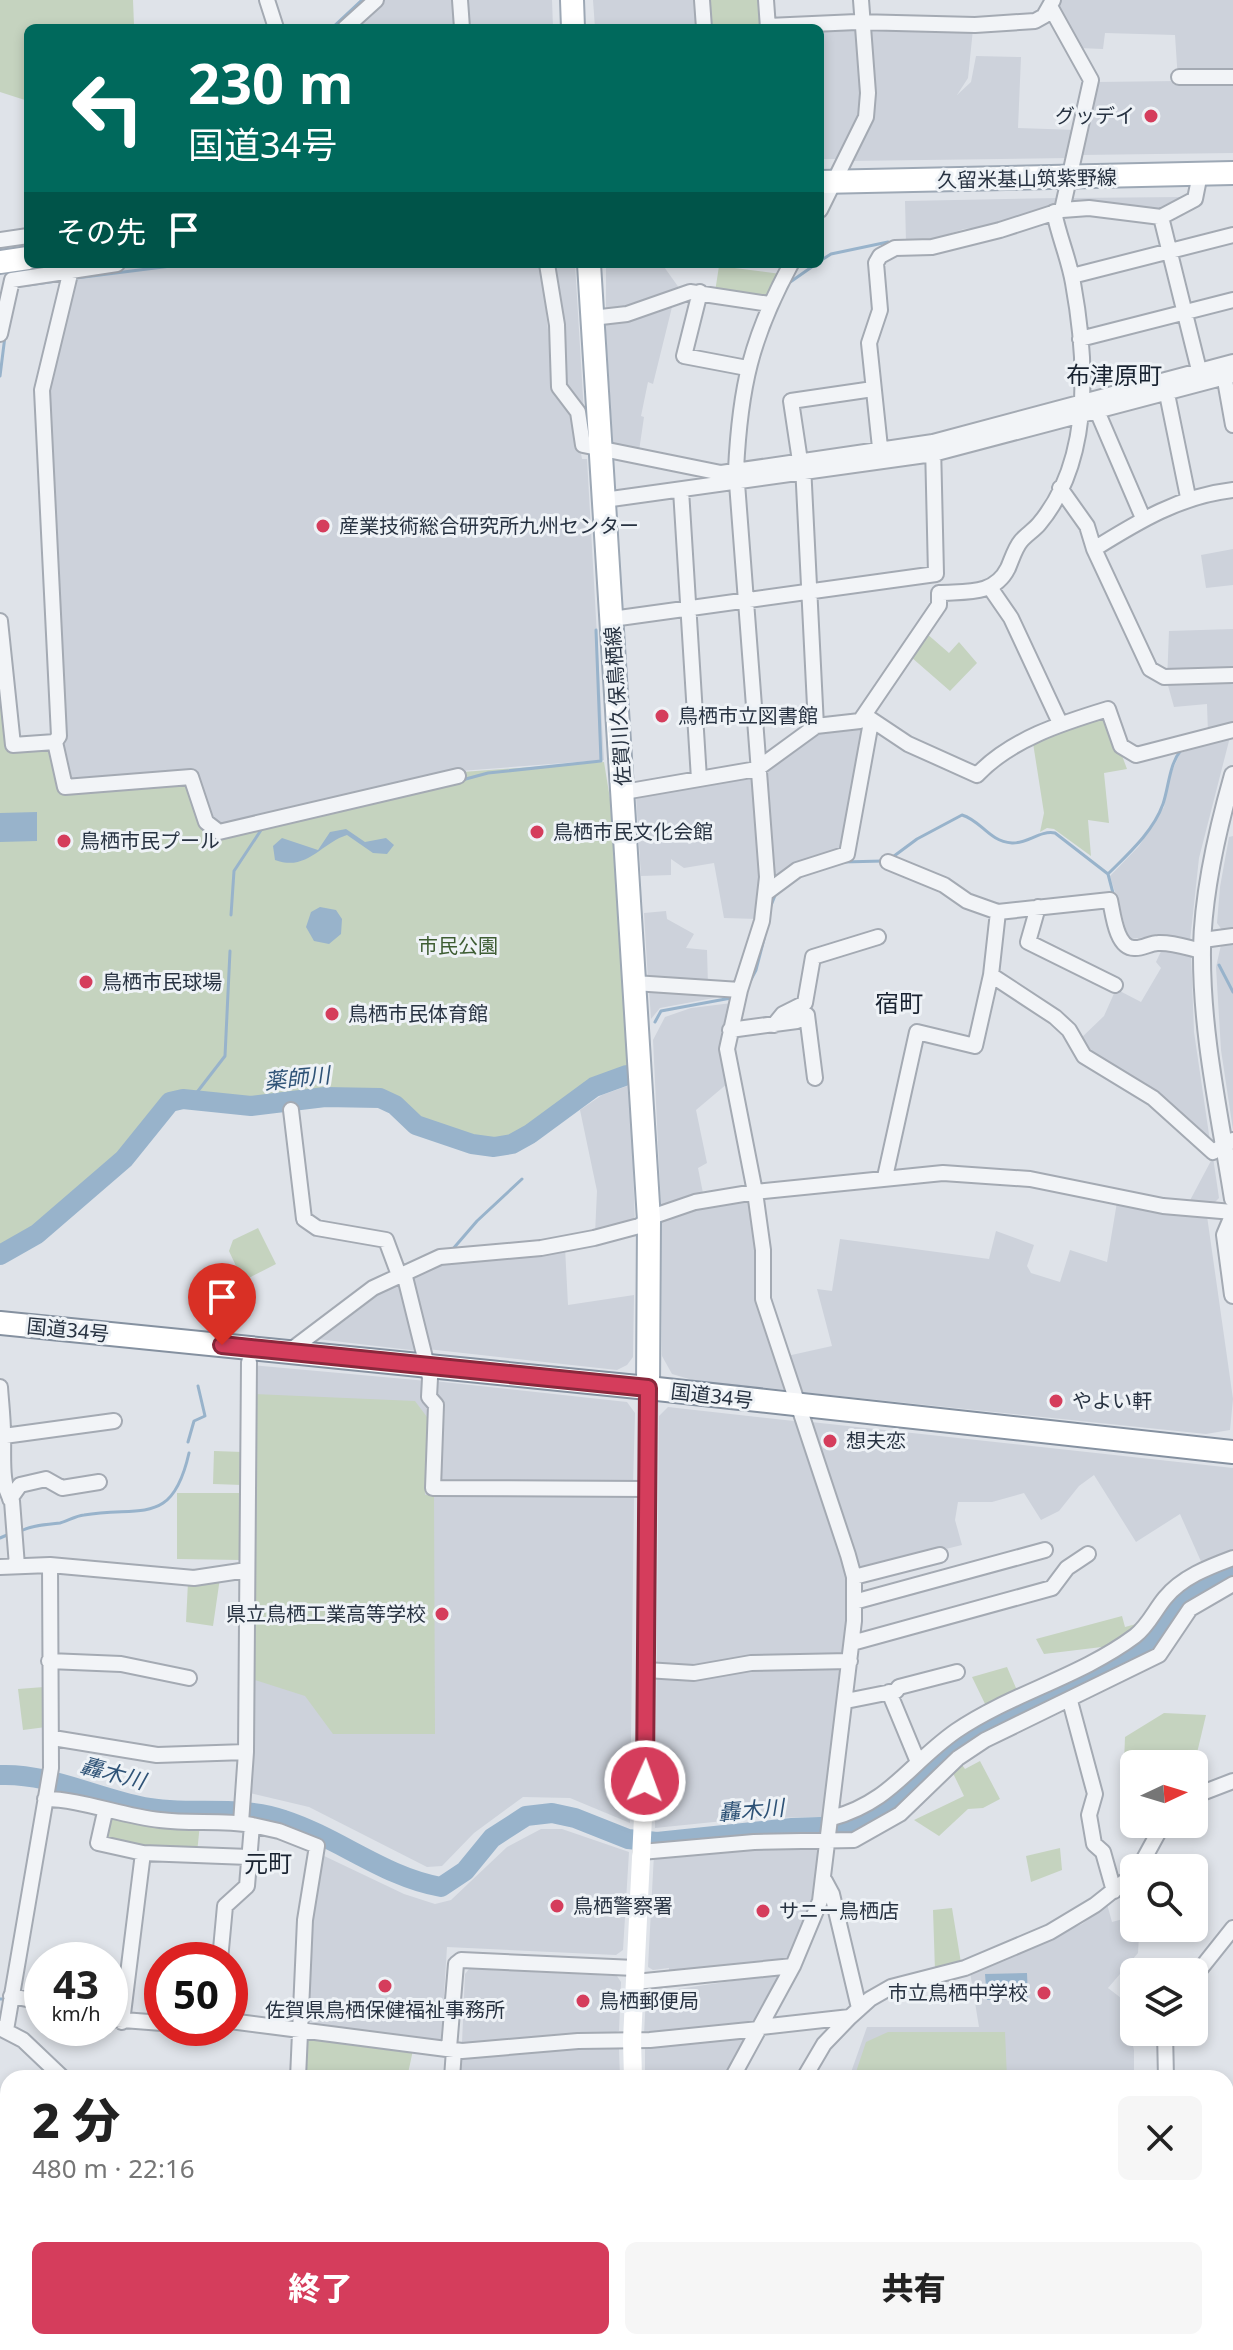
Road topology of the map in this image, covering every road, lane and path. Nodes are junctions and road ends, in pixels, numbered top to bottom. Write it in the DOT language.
graph roads {
  1 [pos="267,0"];
  2 [pos="376,0"];
  3 [pos="460,0"];
  4 [pos="572,0"];
  5 [pos="702,0"];
  6 [pos="766,0"];
  7 [pos="861,0"];
  8 [pos="1052,4"];
  9 [pos="863,23"];
  10 [pos="275,24"];
  11 [pos="349,24"];
  12 [pos="462,24"];
  13 [pos="573,24"];
  14 [pos="704,24"];
  15 [pos="768,24"];
  16 [pos="824,25"];
  17 [pos="1179,77"];
  18 [pos="1233,77"];
  19 [pos="1233,173"];
  20 [pos="1200,174"];
  21 [pos="1071,176"];
  22 [pos="828,182"];
  23 [pos="1058,211"];
  24 [pos="1161,217"];
  25 [pos="1233,235"];
  26 [pos="24,237"];
  27 [pos="0,240"];
  28 [pos="1170,251"];
  29 [pos="24,261"];
  30 [pos="86,268"];
  31 [pos="548,268"];
  32 [pos="589,268"];
  33 [pos="789,268"];
  34 [pos="71,270"];
  35 [pos="4,274"];
  36 [pos="1072,276"];
  37 [pos="700,292"];
  38 [pos="1233,300"];
  39 [pos="769,304"];
  40 [pos="1185,313"];
  41 [pos="592,318"];
  42 [pos="0,334"];
  43 [pos="1080,339"];
  44 [pos="747,368"];
  45 [pos="1199,370"];
  46 [pos="1228,370"];
  47 [pos="1166,386"];
  48 [pos="873,389"];
  49 [pos="1088,407"];
  50 [pos="1233,425"];
  51 [pos="601,447"];
  52 [pos="933,448"];
  53 [pos="881,456"];
  54 [pos="802,465"];
  55 [pos="737,476"];
  56 [pos="1060,488"];
  57 [pos="681,490"];
  58 [pos="1233,490"];
  59 [pos="1188,497"];
  60 [pos="604,500"];
  61 [pos="1143,518"];
  62 [pos="1094,549"];
  63 [pos="936,574"];
  64 [pos="991,589"];
  65 [pos="811,591"];
  66 [pos="939,593"];
  67 [pos="747,600"];
  68 [pos="687,609"];
  69 [pos="612,619"];
  70 [pos="0,621"];
  71 [pos="1233,675"];
  72 [pos="869,719"];
  73 [pos="1060,723"];
  74 [pos="816,726"];
  75 [pos="1233,730"];
  76 [pos="55,742"];
  77 [pos="757,769"];
  78 [pos="1233,775"];
  79 [pos="458,776"];
  80 [pos="699,779"];
  81 [pos="624,792"];
  82 [pos="1225,829"];
  83 [pos="888,862"];
  84 [pos="766,893"];
  85 [pos="1038,907"];
  86 [pos="998,912"];
  87 [pos="1233,936"];
  88 [pos="878,937"];
  89 [pos="1203,945"];
  90 [pos="991,975"];
  91 [pos="634,983"];
  92 [pos="1115,985"];
  93 [pos="738,997"];
  94 [pos="774,1025"];
  95 [pos="730,1030"];
  96 [pos="815,1078"];
  97 [pos="291,1110"];
  98 [pos="1229,1143"];
  99 [pos="885,1177"];
  100 [pos="755,1192"];
  101 [pos="1233,1199"];
  102 [pos="1233,1214"];
  103 [pos="649,1220"];
  104 [pos="402,1274"];
  105 [pos="1233,1295"];
  106 [pos="0,1323"];
  107 [pos="286,1353"];
  108 [pos="249,1362"];
  109 [pos="426,1366"];
  110 [pos="0,1387"];
  111 [pos="648,1388"];
  112 [pos="798,1407"];
  113 [pos="114,1421"];
  114 [pos="4,1436"];
  115 [pos="1233,1452"];
  116 [pos="99,1482"];
  117 [pos="647,1489"];
  118 [pos="10,1499"];
  119 [pos="1045,1550"];
  120 [pos="1088,1554"];
  121 [pos="940,1555"];
  122 [pos="1233,1558"];
  123 [pos="50,1565"];
  124 [pos="17,1566"];
  125 [pos="0,1567"];
  126 [pos="247,1570"];
  127 [pos="854,1577"];
  128 [pos="1233,1584"];
  129 [pos="854,1602"];
  130 [pos="852,1643"];
  131 [pos="49,1661"];
  132 [pos="850,1661"];
  133 [pos="646,1670"];
  134 [pos="957,1672"];
  135 [pos="189,1678"];
  136 [pos="889,1692"];
  137 [pos="846,1701"];
  138 [pos="1070,1701"];
  139 [pos="53,1738"];
  140 [pos="246,1752"];
  141 [pos="918,1762"];
  142 [pos="1233,1781"];
  143 [pos="1208,1791"];
  144 [pos="45,1799"];
  145 [pos="105,1812"];
  146 [pos="832,1820"];
  147 [pos="246,1824"];
  148 [pos="830,1841"];
  149 [pos="641,1852"];
  150 [pos="143,1853"];
  151 [pos="249,1857"];
  152 [pos="825,1881"];
  153 [pos="1120,1886"];
  154 [pos="1114,1891"];
  155 [pos="1233,1928"];
  156 [pos="222,1942"];
  157 [pos="128,1946"];
  158 [pos="1208,1959"];
  159 [pos="793,1966"];
  160 [pos="635,1975"];
  161 [pos="11,1996"];
  162 [pos="24,1999"];
  163 [pos="855,2013"];
  164 [pos="248,2023"];
  165 [pos="760,2028"];
  166 [pos="3,2029"];
  167 [pos="298,2030"];
  168 [pos="632,2040"];
  169 [pos="1165,2046"];
  170 [pos="452,2049"];
  171 [pos="56,2070"];
  172 [pos="298,2070"];
  173 [pos="452,2070"];
  174 [pos="633,2070"];
  175 [pos="736,2070"];
  176 [pos="809,2070"];
  177 [pos="1166,2070"];
  1 -- 10 [label="street"];
  2 -- 11 [label="street"];
  3 -- 12 [label="street"];
  4 -- 13 [label="main road"];
  5 -- 14 [label="street"];
  6 -- 15 [label="street"];
  7 -- 9 [label="street"];
  8 -- 9 [label="street"];
  8 -- 21 [label="street"];
  9 -- 16 [label="street"];
  9 -- 22 [label="street"];
  17 -- 18 [label="street"];
  19 -- 20 [label="main road, 久留米基山筑紫野線"];
  20 -- 21 [label="main road, 久留米基山筑紫野線"];
  20 -- 24 [label="street"];
  21 -- 22 [label="main road, 久留米基山筑紫野線"];
  21 -- 23 [label="street"];
  23 -- 24 [label="street"];
  23 -- 36 [label="street"];
  23 -- 48 [label="street"];
  24 -- 28 [label="street"];
  25 -- 28 [label="street"];
  26 -- 27 [label="street"];
  28 -- 36 [label="street"];
  28 -- 40 [label="street"];
  29 -- 35 [label="main road"];
  30 -- 34 [label="street"];
  31 -- 51 [label="street"];
  32 -- 41 [label="main road, 佐賀川久保鳥栖線"];
  33 -- 39 [label="street"];
  34 -- 35 [label="street"];
  34 -- 76 [label="street"];
  35 -- 42 [label="street"];
  36 -- 43 [label="street"];
  37 -- 39 [label="street"];
  37 -- 41 [label="street"];
  37 -- 44 [label="street"];
  38 -- 40 [label="street"];
  39 -- 44 [label="street"];
  40 -- 43 [label="street"];
  40 -- 45 [label="street"];
  41 -- 51 [label="main road, 佐賀川久保鳥栖線"];
  43 -- 49 [label="street"];
  44 -- 55 [label="street"];
  45 -- 46 [label="street"];
  45 -- 47 [label="street"];
  46 -- 47 [label="street"];
  46 -- 50 [label="street"];
  47 -- 49 [label="street"];
  47 -- 59 [label="street"];
  48 -- 53 [label="street"];
  48 -- 54 [label="street"];
  49 -- 52 [label="street"];
  49 -- 56 [label="street"];
  49 -- 61 [label="street"];
  51 -- 55 [label="street"];
  51 -- 60 [label="main road, 佐賀川久保鳥栖線"];
  52 -- 53 [label="street"];
  52 -- 63 [label="street"];
  53 -- 54 [label="street"];
  54 -- 55 [label="street"];
  54 -- 65 [label="street"];
  55 -- 57 [label="street"];
  55 -- 67 [label="street"];
  56 -- 62 [label="street"];
  56 -- 64 [label="street"];
  57 -- 60 [label="street"];
  57 -- 68 [label="street"];
  58 -- 59 [label="street"];
  59 -- 61 [label="street"];
  60 -- 69 [label="main road, 佐賀川久保鳥栖線"];
  61 -- 62 [label="street"];
  62 -- 71 [label="street"];
  63 -- 65 [label="street"];
  63 -- 66 [label="street"];
  64 -- 66 [label="street"];
  64 -- 73 [label="street"];
  65 -- 67 [label="street"];
  65 -- 74 [label="street"];
  66 -- 72 [label="street"];
  67 -- 68 [label="street"];
  67 -- 77 [label="street"];
  68 -- 69 [label="street"];
  68 -- 80 [label="street"];
  69 -- 81 [label="main road, 佐賀川久保鳥栖線"];
  70 -- 76 [label="street"];
  72 -- 73 [label="street"];
  72 -- 74 [label="street"];
  72 -- 84 [label="street"];
  73 -- 75 [label="street"];
  74 -- 77 [label="street"];
  76 -- 79 [label="street"];
  77 -- 80 [label="street"];
  77 -- 84 [label="street"];
  78 -- 82 [label="street"];
  80 -- 81 [label="street"];
  81 -- 91 [label="main road, 佐賀川久保鳥栖線"];
  82 -- 89 [label="street"];
  83 -- 86 [label="street"];
  84 -- 93 [label="street"];
  85 -- 86 [label="street"];
  85 -- 89 [label="street"];
  85 -- 92 [label="street"];
  86 -- 90 [label="street"];
  87 -- 89 [label="street"];
  88 -- 94 [label="street"];
  89 -- 98 [label="street"];
  90 -- 98 [label="street"];
  90 -- 99 [label="street"];
  91 -- 93 [label="street"];
  91 -- 103 [label="main road, 佐賀川久保鳥栖線"];
  93 -- 95 [label="street"];
  94 -- 95 [label="street"];
  94 -- 96 [label="street"];
  95 -- 100 [label="street"];
  97 -- 104 [label="street"];
  98 -- 101 [label="street"];
  99 -- 100 [label="street"];
  99 -- 102 [label="street"];
  100 -- 103 [label="street"];
  100 -- 112 [label="street"];
  102 -- 105 [label="street"];
  103 -- 104 [label="street"];
  103 -- 111 [label="main road, 佐賀川久保鳥栖線"];
  104 -- 107 [label="street"];
  104 -- 109 [label="street"];
  106 -- 107 [label="main road, 国道34号"];
  107 -- 109 [label="main road, 国道34号"];
  108 -- 126 [label="street"];
  109 -- 111 [label="main road, 国道34号"];
  109 -- 117 [label="street"];
  110 -- 114 [label="street"];
  111 -- 112 [label="main road, 国道34号"];
  111 -- 117 [label="main road"];
  112 -- 115 [label="main road, 国道34号"];
  112 -- 127 [label="street"];
  113 -- 114 [label="street"];
  114 -- 118 [label="street"];
  116 -- 118 [label="street"];
  117 -- 133 [label="main road"];
  118 -- 124 [label="street"];
  119 -- 129 [label="street"];
  120 -- 130 [label="street"];
  121 -- 127 [label="street"];
  122 -- 141 [label="street"];
  123 -- 124 [label="street"];
  123 -- 126 [label="street"];
  123 -- 131 [label="street"];
  124 -- 125 [label="street"];
  126 -- 140 [label="street"];
  127 -- 129 [label="street"];
  128 -- 138 [label="street"];
  129 -- 130 [label="street"];
  130 -- 132 [label="street"];
  131 -- 135 [label="street"];
  131 -- 139 [label="street"];
  132 -- 133 [label="street"];
  132 -- 137 [label="street"];
  133 -- 149 [label="main road"];
  134 -- 136 [label="street"];
  136 -- 137 [label="street"];
  136 -- 141 [label="street"];
  137 -- 146 [label="street"];
  138 -- 148 [label="street"];
  138 -- 154 [label="street"];
  139 -- 140 [label="street"];
  139 -- 144 [label="street"];
  140 -- 147 [label="street"];
  141 -- 146 [label="street"];
  142 -- 143 [label="street"];
  144 -- 145 [label="street"];
  144 -- 161 [label="street"];
  145 -- 147 [label="street"];
  145 -- 150 [label="street"];
  146 -- 148 [label="street"];
  147 -- 151 [label="street"];
  147 -- 167 [label="street"];
  148 -- 149 [label="street"];
  148 -- 152 [label="street"];
  149 -- 160 [label="main road"];
  150 -- 151 [label="street"];
  150 -- 157 [label="street"];
  151 -- 156 [label="street"];
  152 -- 159 [label="street"];
  152 -- 163 [label="street"];
  153 -- 154 [label="street"];
  154 -- 163 [label="street"];
  155 -- 158 [label="street"];
  159 -- 160 [label="street"];
  159 -- 165 [label="street"];
  160 -- 168 [label="main road"];
  160 -- 170 [label="street"];
  161 -- 162 [label="street"];
  161 -- 166 [label="street"];
  163 -- 165 [label="street"];
  163 -- 176 [label="street"];
  164 -- 167 [label="street"];
  165 -- 168 [label="street"];
  165 -- 175 [label="street"];
  166 -- 171 [label="street"];
  167 -- 170 [label="street"];
  167 -- 172 [label="street"];
  168 -- 170 [label="street"];
  168 -- 174 [label="main road"];
  169 -- 177 [label="street"];
  170 -- 173 [label="street"];
}
